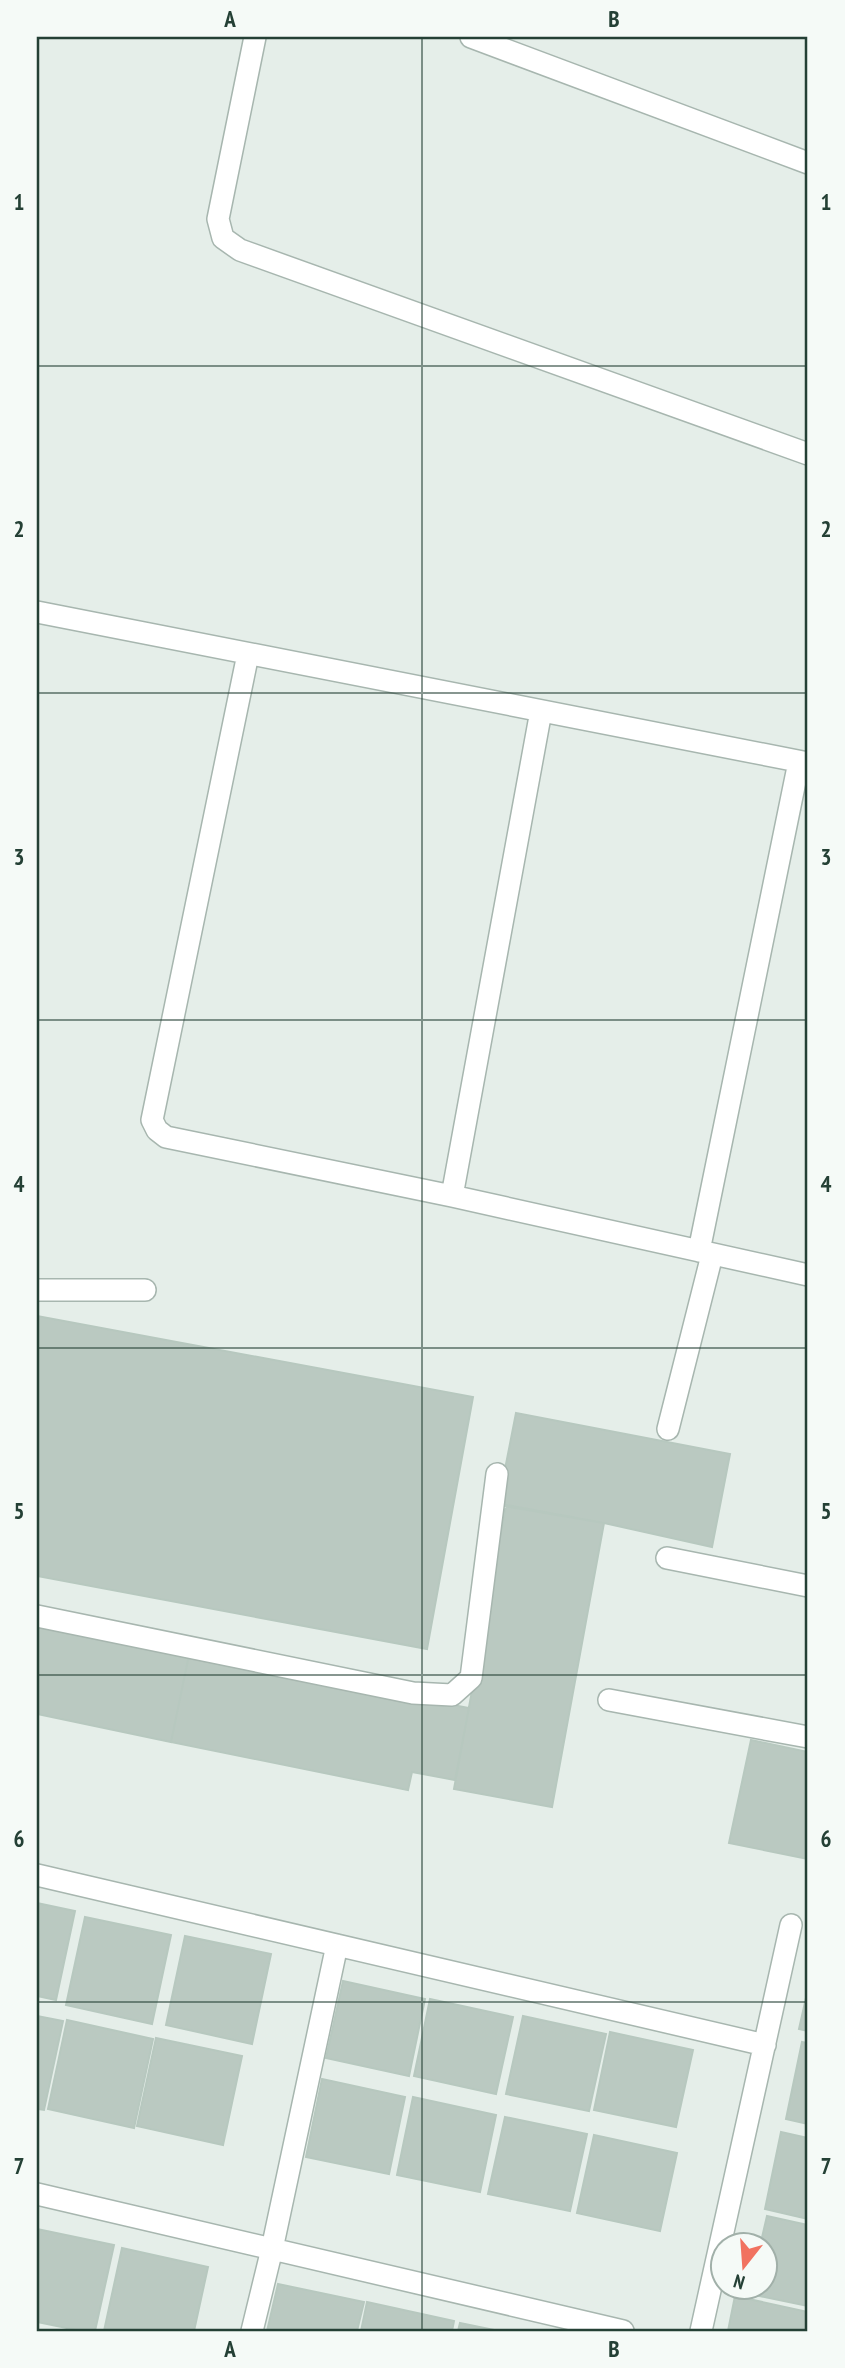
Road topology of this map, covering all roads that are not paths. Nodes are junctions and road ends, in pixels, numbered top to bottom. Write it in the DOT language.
graph roads {
  1 [pos="255,37"];
  2 [pos="471,37"];
  3 [pos="808,163"];
  4 [pos="808,454"];
  5 [pos="37,612"];
  6 [pos="248,654"];
  7 [pos="541,711"];
  8 [pos="804,762"];
  9 [pos="452,1196"];
  10 [pos="706,1253"];
  11 [pos="808,1275"];
  12 [pos="37,1290"];
  13 [pos="145,1290"];
  14 [pos="668,1429"];
  15 [pos="497,1474"];
  16 [pos="667,1558"];
  17 [pos="808,1586"];
  18 [pos="37,1616"];
  19 [pos="609,1700"];
  20 [pos="808,1737"];
  21 [pos="37,1875"];
  22 [pos="791,1925"];
  23 [pos="337,1945"];
  24 [pos="765,2045"];
  25 [pos="37,2194"];
  26 [pos="272,2249"];
  27 [pos="252,2331"];
  28 [pos="623,2331"];
  29 [pos="701,2331"];
  1 -- 4 [label="street"];
  2 -- 3 [label="street"];
  5 -- 6 [label="street"];
  6 -- 7 [label="street"];
  6 -- 9 [label="street"];
  7 -- 8 [label="street"];
  7 -- 9 [label="street"];
  8 -- 10 [label="street"];
  9 -- 10 [label="street"];
  10 -- 11 [label="street"];
  10 -- 14 [label="street"];
  12 -- 13 [label="street"];
  15 -- 18 [label="street"];
  16 -- 17 [label="street"];
  19 -- 20 [label="street"];
  21 -- 23 [label="street"];
  22 -- 24 [label="street"];
  23 -- 24 [label="street"];
  23 -- 26 [label="street"];
  24 -- 29 [label="street"];
  25 -- 26 [label="street"];
  26 -- 27 [label="street"];
  26 -- 28 [label="street"];
}
